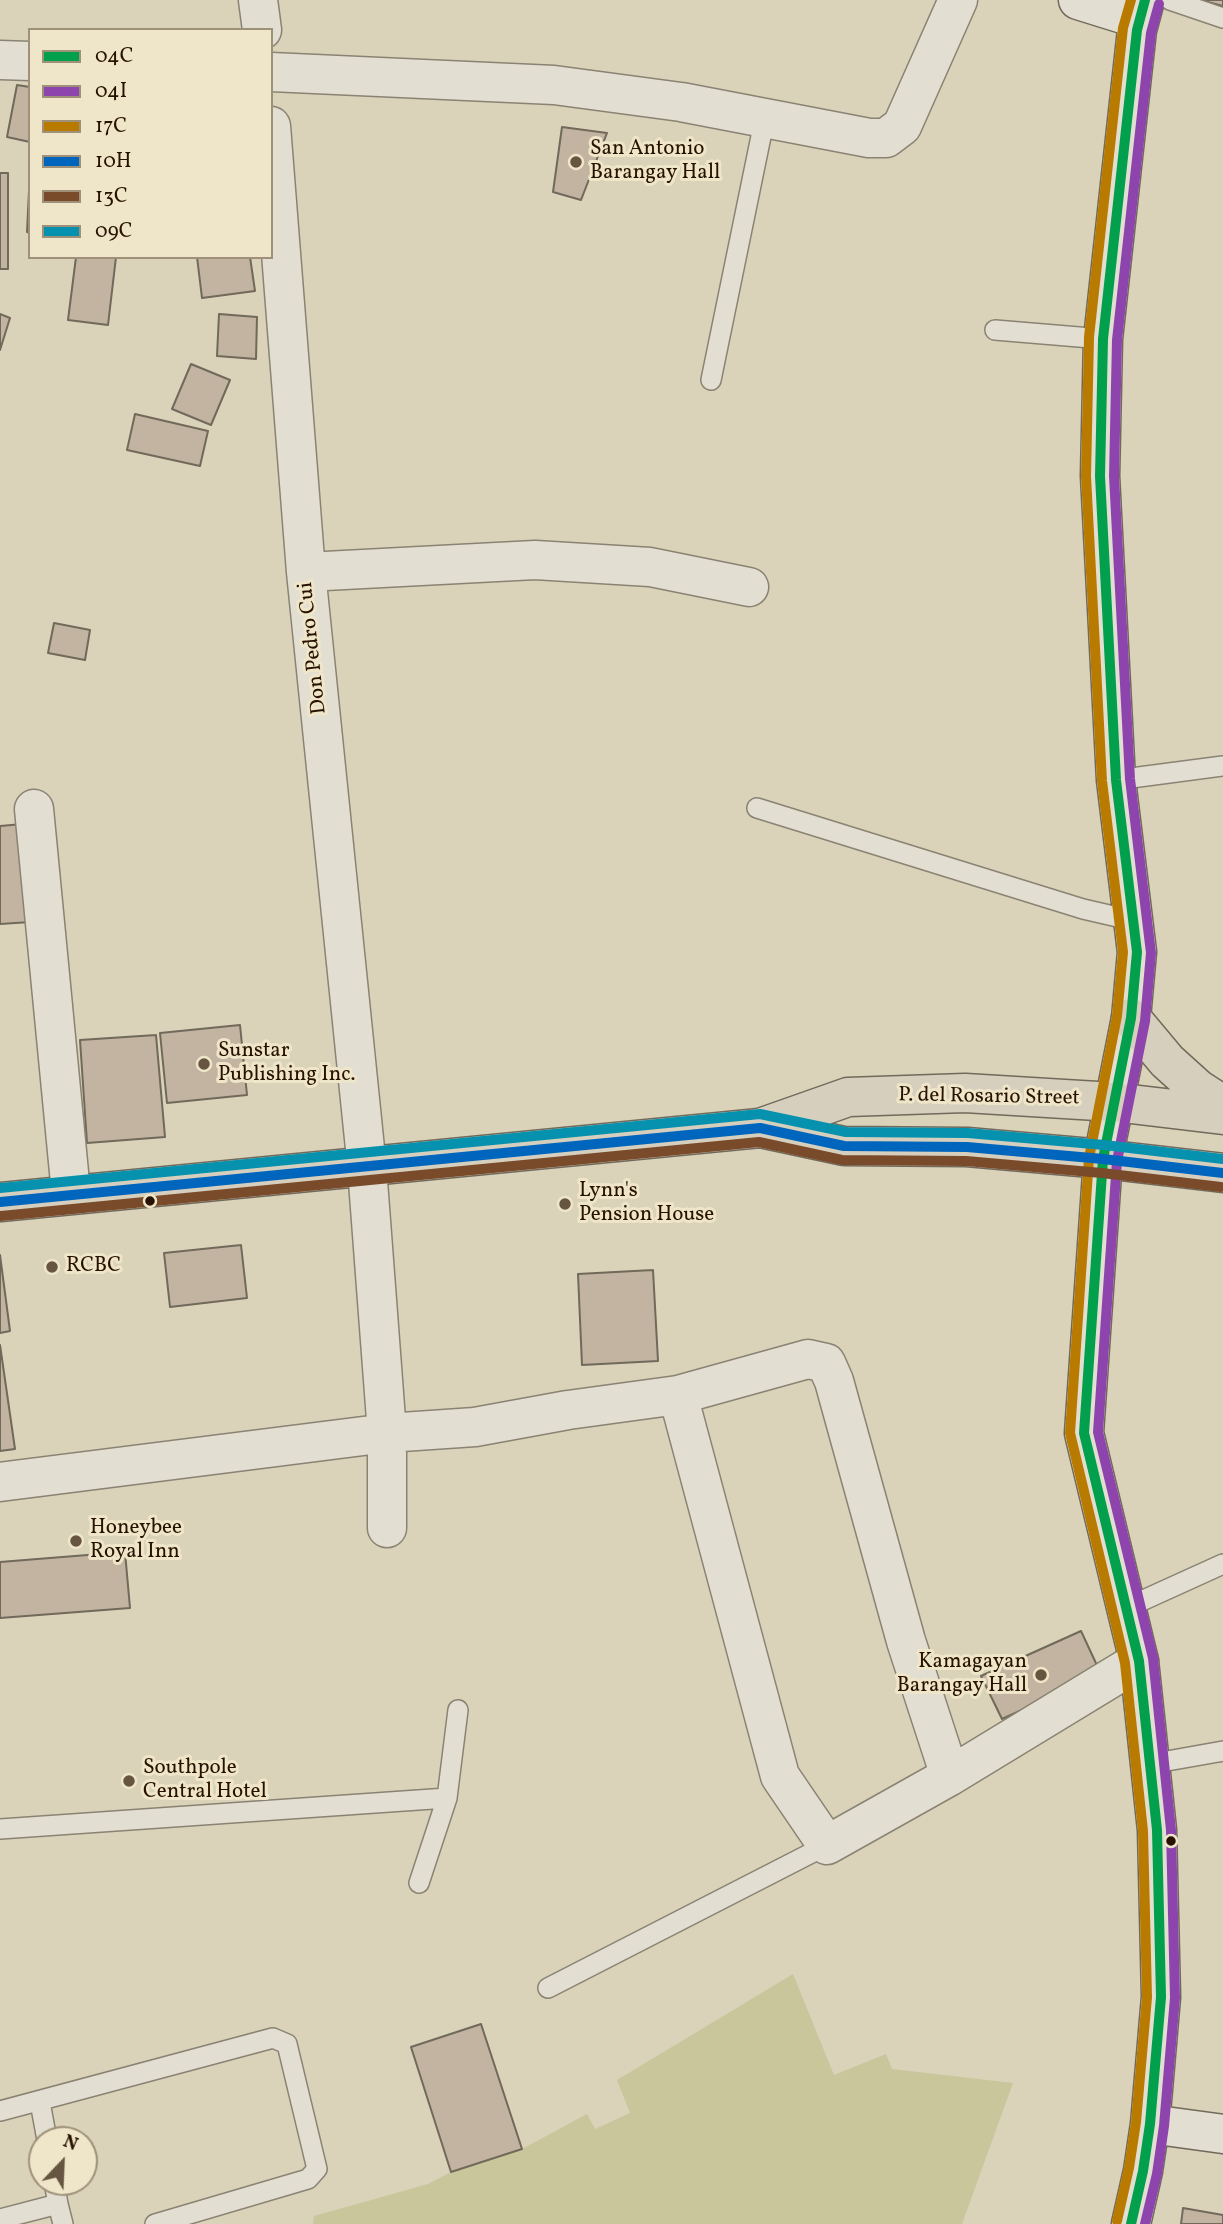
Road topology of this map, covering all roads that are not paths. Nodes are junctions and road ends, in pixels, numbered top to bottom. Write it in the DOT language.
graph roads {
  1 [pos="258,0"];
  2 [pos="958,0"];
  3 [pos="1078,0"];
  4 [pos="1151,6"];
  5 [pos="1223,18"];
  6 [pos="262,28"];
  7 [pos="0,60"];
  8 [pos="28,61"];
  9 [pos="273,72"];
  10 [pos="765,117"];
  11 [pos="273,152"];
  12 [pos="995,330"];
  13 [pos="1103,339"];
  14 [pos="711,380"];
  15 [pos="306,572"];
  16 [pos="748,587"];
  17 [pos="1223,766"];
  18 [pos="1116,780"];
  19 [pos="757,808"];
  20 [pos="34,809"];
  21 [pos="1135,921"];
  22 [pos="1131,1018"];
  23 [pos="1114,1102"];
  24 [pos="1223,1105"];
  25 [pos="1223,1115"];
  26 [pos="760,1128"];
  27 [pos="1104,1159"];
  28 [pos="367,1168"];
  29 [pos="1223,1173"];
  30 [pos="71,1194"];
  31 [pos="0,1202"];
  32 [pos="678,1395"];
  33 [pos="387,1433"];
  34 [pos="0,1482"];
  35 [pos="387,1528"];
  36 [pos="1223,1564"];
  37 [pos="1126,1608"];
  38 [pos="1139,1661"];
  39 [pos="458,1710"];
  40 [pos="1223,1751"];
  41 [pos="1150,1764"];
  42 [pos="950,1776"];
  43 [pos="447,1798"];
  44 [pos="0,1829"];
  45 [pos="827,1845"];
  46 [pos="419,1883"];
  47 [pos="548,1988"];
  48 [pos="40,2102"];
  49 [pos="0,2111"];
  50 [pos="1150,2124"];
  51 [pos="44,2126"];
  52 [pos="1223,2134"];
  53 [pos="57,2196"];
  54 [pos="58,2204"];
  55 [pos="0,2219"];
  56 [pos="63,2224"];
  57 [pos="155,2224"];
  58 [pos="1130,2224"];
  1 -- 6 [label="street"];
  2 -- 10 [label="street"];
  3 -- 4 [label="street"];
  4 -- 5 [label="lane"];
  4 -- 13 [label="street"];
  7 -- 8 [label="street"];
  9 -- 10 [label="street"];
  10 -- 14 [label="lane"];
  11 -- 15 [label="street, Don Pedro Cui"];
  12 -- 13 [label="lane"];
  13 -- 18 [label="street"];
  15 -- 16 [label="street"];
  15 -- 28 [label="street, Don Pedro Cui"];
  17 -- 18 [label="lane"];
  18 -- 21 [label="street"];
  19 -- 21 [label="lane"];
  20 -- 30 [label="street"];
  21 -- 22 [label="street"];
  22 -- 23 [label="street"];
  22 -- 24 [label="main road"];
  23 -- 25 [label="main road, P. del Rosario Street"];
  23 -- 26 [label="main road, P. del Rosario Street"];
  23 -- 27 [label="street"];
  26 -- 27 [label="main road, P. del Rosario Street"];
  26 -- 28 [label="main road, P. del Rosario Street"];
  27 -- 29 [label="main road, P. del Rosario Street"];
  27 -- 37 [label="street"];
  28 -- 30 [label="main road, P. del Rosario Street"];
  28 -- 33 [label="street, Don Pedro Cui"];
  30 -- 31 [label="main road, P. del Rosario Street"];
  32 -- 33 [label="street"];
  32 -- 42 [label="street"];
  32 -- 45 [label="street"];
  33 -- 34 [label="street"];
  33 -- 35 [label="street, Don Pedro Cui"];
  36 -- 37 [label="lane"];
  37 -- 38 [label="street"];
  38 -- 41 [label="street"];
  38 -- 42 [label="street"];
  39 -- 43 [label="lane"];
  40 -- 41 [label="lane"];
  41 -- 50 [label="street"];
  42 -- 45 [label="street"];
  43 -- 44 [label="lane"];
  43 -- 46 [label="lane"];
  45 -- 47 [label="lane"];
  48 -- 49 [label="lane"];
  48 -- 51 [label="lane"];
  48 -- 57 [label="lane"];
  50 -- 52 [label="street"];
  50 -- 58 [label="street"];
  53 -- 54 [label="lane"];
  54 -- 55 [label="lane"];
  54 -- 56 [label="lane"];
}
